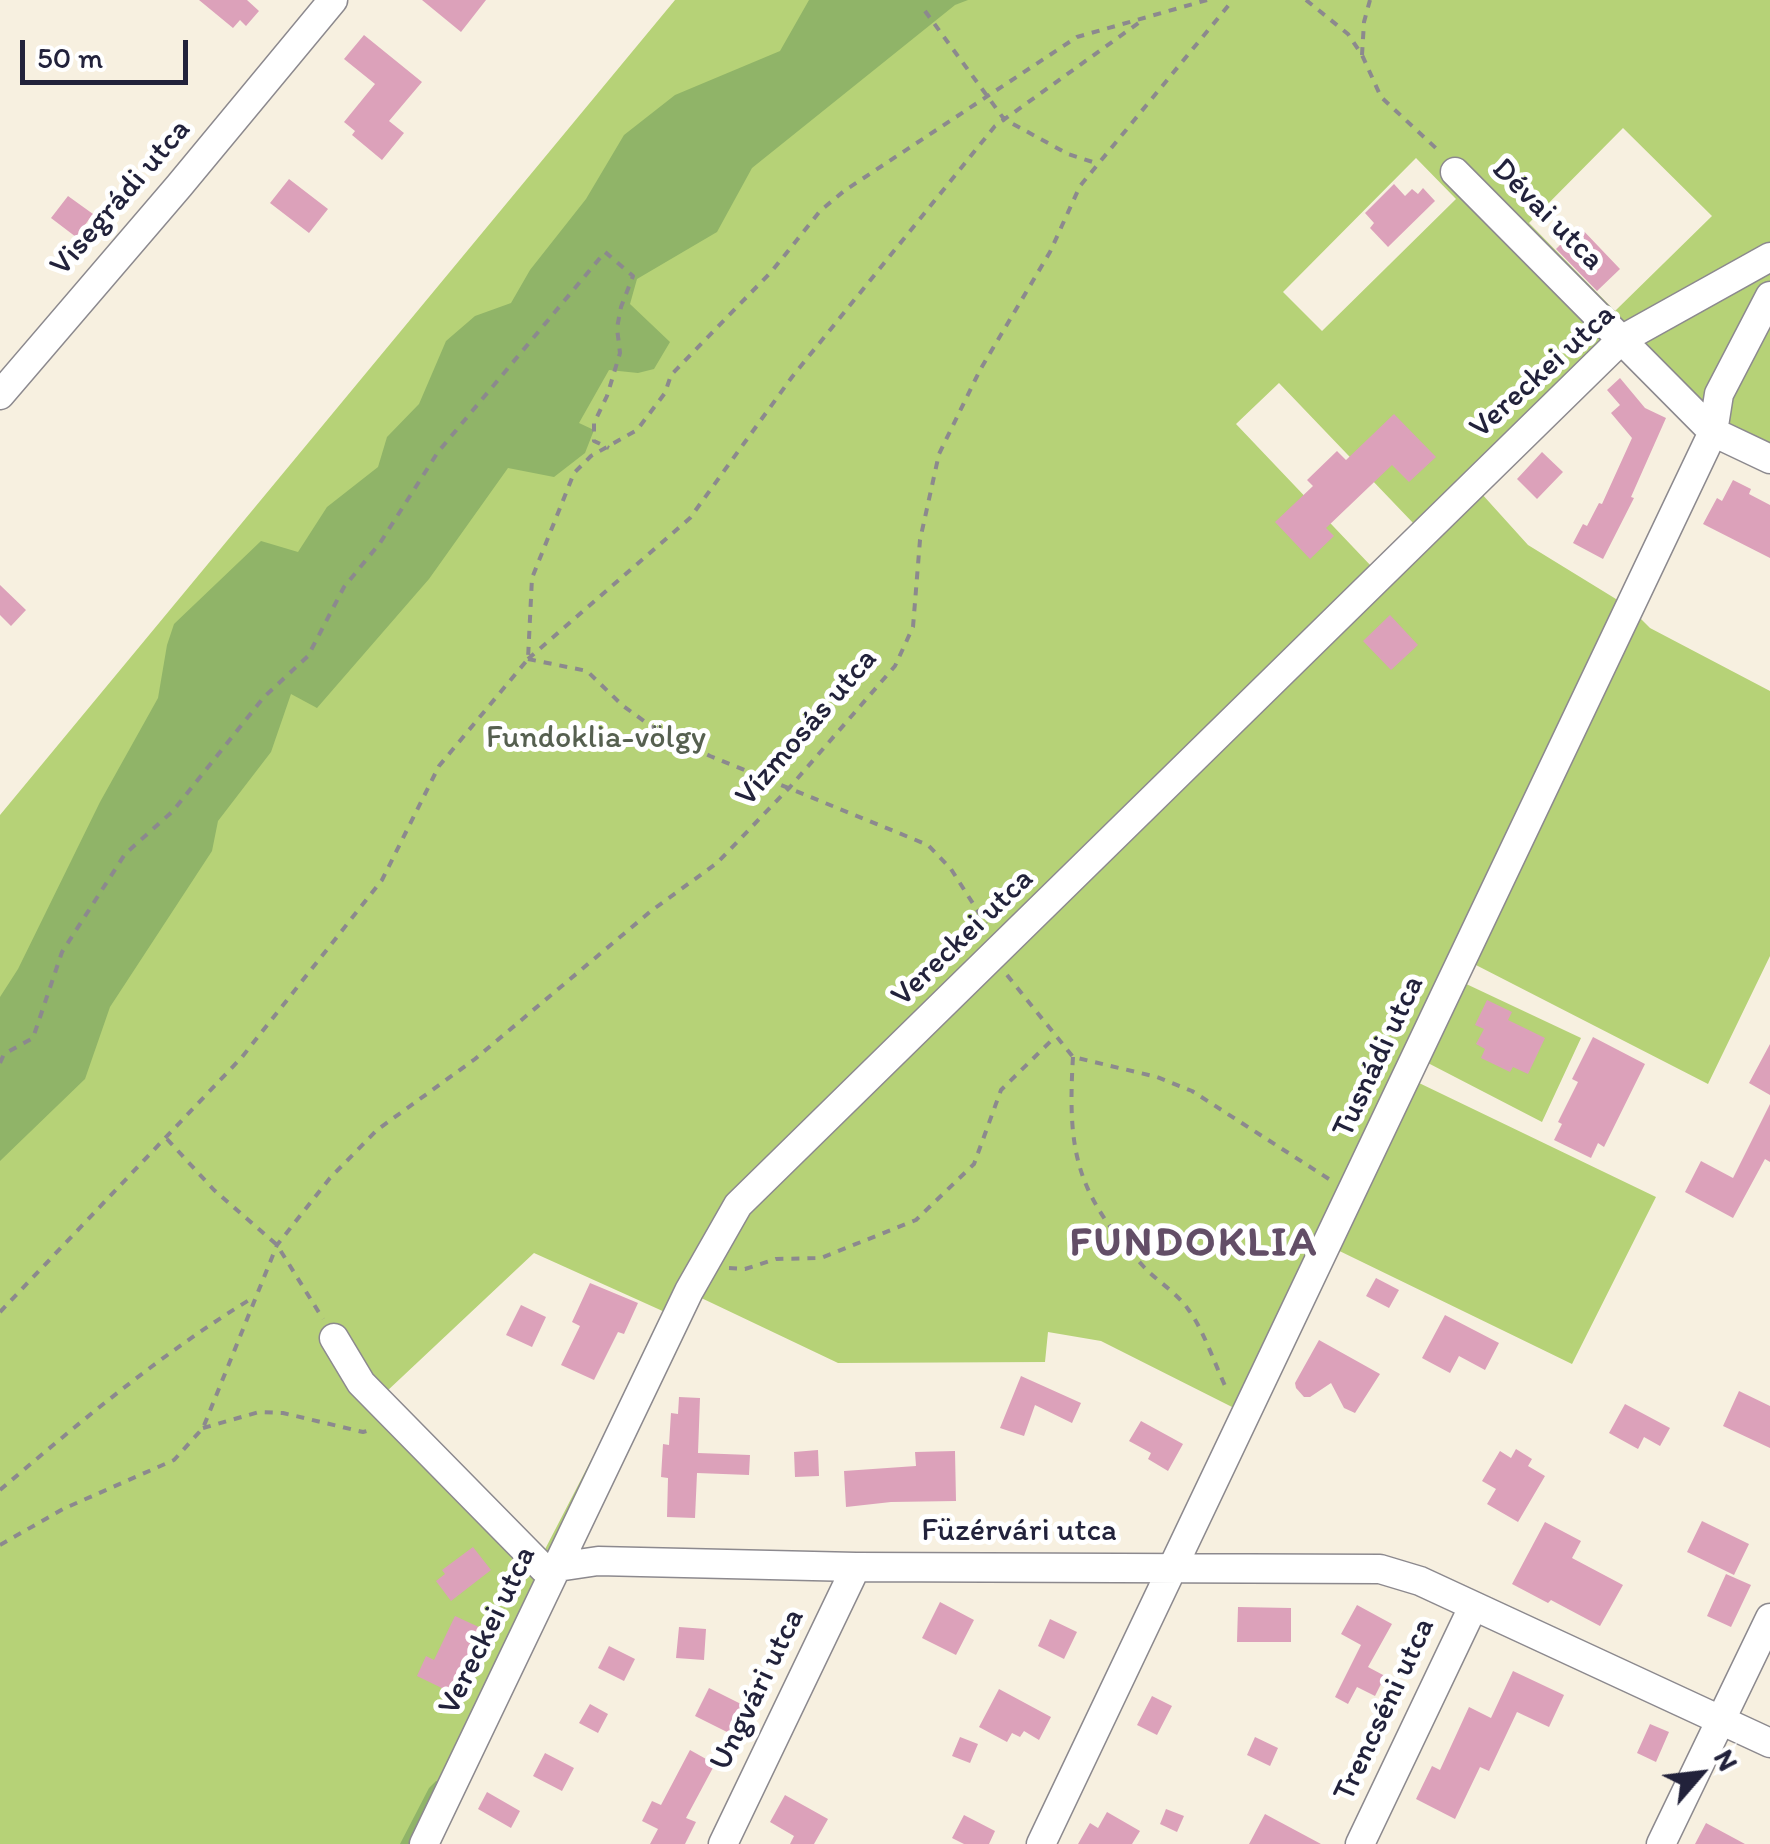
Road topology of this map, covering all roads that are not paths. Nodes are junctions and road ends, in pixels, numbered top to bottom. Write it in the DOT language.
graph roads {
  1 [pos="333,0"];
  2 [pos="1455,172"];
  3 [pos="1770,256"];
  4 [pos="1770,296"];
  5 [pos="1621,340"];
  6 [pos="0,395"];
  7 [pos="1713,432"];
  8 [pos="1770,460"];
  9 [pos="334,1338"];
  10 [pos="856,1567"];
  11 [pos="1175,1568"];
  12 [pos="558,1569"];
  13 [pos="1473,1607"];
  14 [pos="1770,1618"];
  15 [pos="1720,1720"];
  16 [pos="1770,1744"];
  17 [pos="424,1844"];
  18 [pos="723,1844"];
  19 [pos="1040,1844"];
  20 [pos="1360,1844"];
  21 [pos="1660,1844"];
  1 -- 6 [label="street, Visegrádi utca"];
  2 -- 5 [label="street, Dévai utca"];
  3 -- 5 [label="street, Vereckei utca"];
  4 -- 7 [label="street, Tusnádi utca"];
  5 -- 7 [label="street, Dévai utca"];
  5 -- 12 [label="street, Vereckei utca"];
  7 -- 8 [label="street, Dévai utca"];
  7 -- 11 [label="street, Tusnádi utca"];
  9 -- 12 [label="street"];
  10 -- 11 [label="street, Füzérvári utca"];
  10 -- 12 [label="street, Füzérvári utca"];
  10 -- 18 [label="street, Ungvári utca"];
  11 -- 13 [label="street, Füzérvári utca"];
  11 -- 19 [label="street, Tusnádi utca"];
  12 -- 17 [label="street, Vereckei utca"];
  13 -- 15 [label="street, Füzérvári utca"];
  13 -- 20 [label="street, Trencséni utca"];
  14 -- 15 [label="street"];
  15 -- 16 [label="street, Füzérvári utca"];
  15 -- 21 [label="street"];
}
